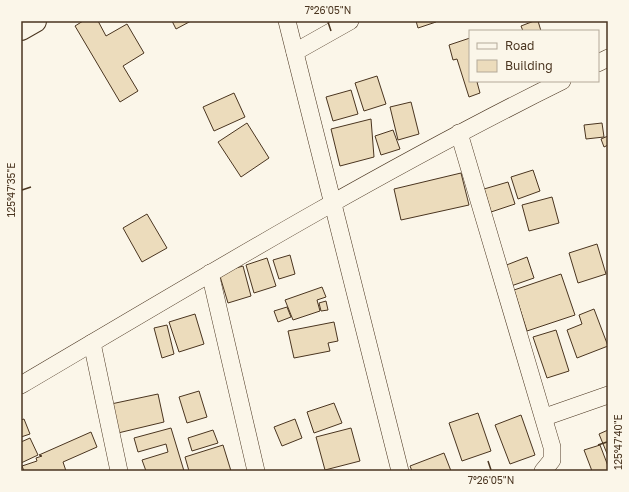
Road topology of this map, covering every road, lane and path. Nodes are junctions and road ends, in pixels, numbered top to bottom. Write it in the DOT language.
graph roads {
  1 [pos="35,21"];
  2 [pos="287,21"];
  3 [pos="350,21"];
  4 [pos="21,29"];
  5 [pos="295,52"];
  6 [pos="608,58"];
  7 [pos="599,62"];
  8 [pos="560,82"];
  9 [pos="459,133"];
  10 [pos="333,202"];
  11 [pos="210,273"];
  12 [pos="92,343"];
  13 [pos="21,385"];
  14 [pos="608,395"];
  15 [pos="545,417"];
  16 [pos="119,471"];
  17 [pos="256,471"];
  18 [pos="400,471"];
  19 [pos="543,471"];
  1 -- 4 [label="street"];
  2 -- 5 [label="street"];
  3 -- 5 [label="street"];
  5 -- 10 [label="street"];
  6 -- 7 [label="street"];
  8 -- 9 [label="street"];
  9 -- 10 [label="street"];
  9 -- 15 [label="street"];
  10 -- 11 [label="street"];
  10 -- 18 [label="street"];
  11 -- 12 [label="street"];
  11 -- 17 [label="street"];
  12 -- 13 [label="street"];
  12 -- 16 [label="street"];
  14 -- 15 [label="street"];
  15 -- 19 [label="street"];
}
